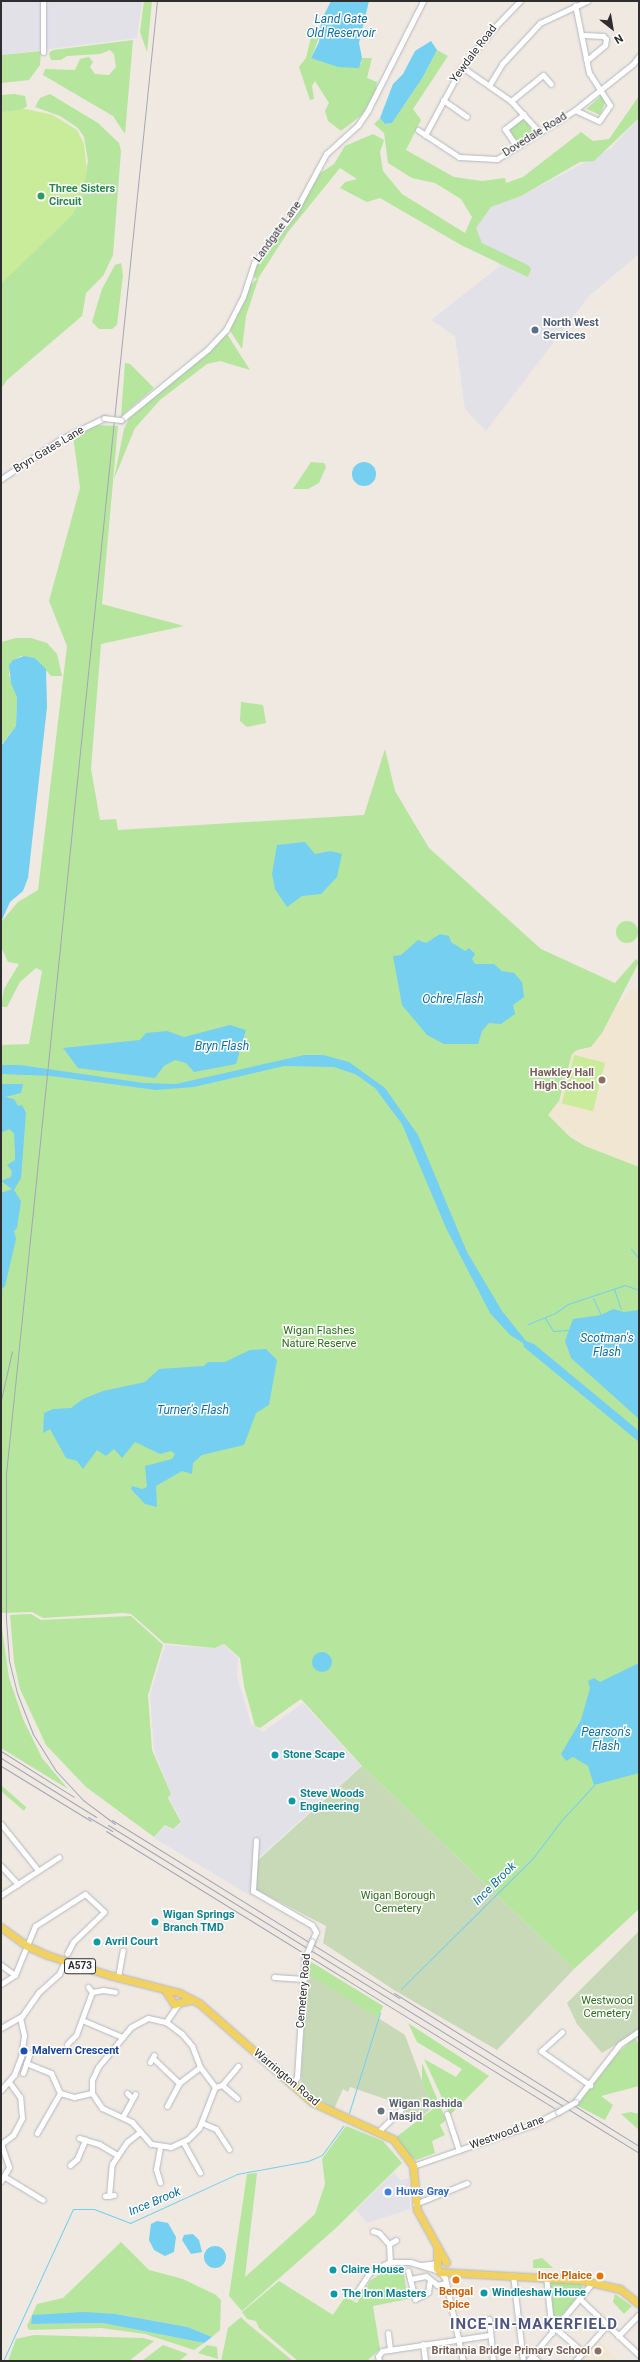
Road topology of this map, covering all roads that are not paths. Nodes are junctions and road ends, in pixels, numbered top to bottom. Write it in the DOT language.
graph roads {
  1 [pos="43,1"];
  2 [pos="423,1"];
  3 [pos="520,1"];
  4 [pos="587,1"];
  5 [pos="575,5"];
  6 [pos="584,35"];
  7 [pos="43,52"];
  8 [pos="639,56"];
  9 [pos="588,60"];
  10 [pos="462,67"];
  11 [pos="490,84"];
  12 [pos="551,84"];
  13 [pos="600,91"];
  14 [pos="443,100"];
  15 [pos="511,101"];
  16 [pos="575,110"];
  17 [pos="524,114"];
  18 [pos="468,117"];
  19 [pos="418,130"];
  20 [pos="539,132"];
  21 [pos="425,134"];
  22 [pos="517,147"];
  23 [pos="121,420"];
  24 [pos="1,479"];
  25 [pos="1,1824"];
  26 [pos="256,1840"];
  27 [pos="59,1856"];
  28 [pos="2,1866"];
  29 [pos="38,1870"];
  30 [pos="18,1884"];
  31 [pos="2,1893"];
  32 [pos="1,1927"];
  33 [pos="27,1946"];
  34 [pos="123,1950"];
  35 [pos="68,1955"];
  36 [pos="1,1965"];
  37 [pos="15,1975"];
  38 [pos="118,1977"];
  39 [pos="274,1977"];
  40 [pos="304,1979"];
  41 [pos="1,1984"];
  42 [pos="88,1987"];
  43 [pos="92,1992"];
  44 [pos="115,1992"];
  45 [pos="176,1999"];
  46 [pos="20,2018"];
  47 [pos="82,2020"];
  48 [pos="166,2022"];
  49 [pos="1,2028"];
  50 [pos="639,2031"];
  51 [pos="562,2032"];
  52 [pos="122,2037"];
  53 [pos="72,2040"];
  54 [pos="68,2044"];
  55 [pos="76,2045"];
  56 [pos="30,2053"];
  57 [pos="152,2058"];
  58 [pos="26,2063"];
  59 [pos="238,2064"];
  60 [pos="200,2067"];
  61 [pos="23,2073"];
  62 [pos="9,2082"];
  63 [pos="179,2083"];
  64 [pos="293,2084"];
  65 [pos="222,2085"];
  66 [pos="590,2085"];
  67 [pos="215,2087"];
  68 [pos="1,2090"];
  69 [pos="60,2093"];
  70 [pos="92,2093"];
  71 [pos="127,2093"];
  72 [pos="237,2098"];
  73 [pos="166,2107"];
  74 [pos="401,2110"];
  75 [pos="447,2114"];
  76 [pos="123,2116"];
  77 [pos="202,2123"];
  78 [pos="41,2126"];
  79 [pos="46,2128"];
  80 [pos="379,2131"];
  81 [pos="140,2132"];
  82 [pos="37,2133"];
  83 [pos="79,2138"];
  84 [pos="85,2140"];
  85 [pos="183,2142"];
  86 [pos="1,2144"];
  87 [pos="228,2145"];
  88 [pos="160,2147"];
  89 [pos="460,2150"];
  90 [pos="117,2155"];
  91 [pos="69,2166"];
  92 [pos="413,2166"];
  93 [pos="200,2169"];
  94 [pos="5,2176"];
  95 [pos="1,2181"];
  96 [pos="160,2181"];
  97 [pos="467,2183"];
  98 [pos="44,2193"];
  99 [pos="109,2196"];
  100 [pos="415,2204"];
  101 [pos="373,2231"];
  102 [pos="396,2240"];
  103 [pos="389,2244"];
  104 [pos="436,2245"];
  105 [pos="390,2262"];
  106 [pos="438,2262"];
  107 [pos="446,2263"];
  108 [pos="421,2265"];
  109 [pos="408,2271"];
  110 [pos="441,2271"];
  111 [pos="462,2271"];
  112 [pos="513,2275"];
  113 [pos="546,2276"];
  114 [pos="410,2279"];
  115 [pos="430,2280"];
  116 [pos="592,2282"];
  117 [pos="446,2283"];
  118 [pos="355,2295"];
  119 [pos="580,2299"];
  120 [pos="639,2304"];
  121 [pos="639,2314"];
  122 [pos="489,2319"];
  123 [pos="607,2325"];
  124 [pos="555,2328"];
  125 [pos="388,2333"];
  126 [pos="552,2333"];
  127 [pos="490,2335"];
  128 [pos="618,2336"];
  129 [pos="458,2339"];
  130 [pos="423,2344"];
  131 [pos="390,2350"];
  132 [pos="583,2352"];
  133 [pos="639,2355"];
  134 [pos="532,2356"];
  135 [pos="378,2359"];
  136 [pos="425,2361"];
  137 [pos="463,2361"];
  138 [pos="494,2361"];
  139 [pos="523,2361"];
  140 [pos="528,2361"];
  141 [pos="538,2361"];
  142 [pos="575,2361"];
  1 -- 7 [label="street"];
  2 -- 23 [label="street, Landgate Lane"];
  3 -- 10 [label="street, Yewdale Road"];
  4 -- 5 [label="street"];
  5 -- 6 [label="street"];
  5 -- 11 [label="street"];
  6 -- 9 [label="street"];
  6 -- 9 [label="street"];
  8 -- 13 [label="street, Dovedale Road"];
  9 -- 13 [label="street"];
  10 -- 11 [label="street"];
  10 -- 14 [label="street, Yewdale Road"];
  11 -- 15 [label="street"];
  12 -- 15 [label="street"];
  13 -- 16 [label="street, Dovedale Road"];
  13 -- 16 [label="street"];
  14 -- 18 [label="street"];
  14 -- 21 [label="street, Yewdale Road"];
  15 -- 17 [label="street"];
  16 -- 20 [label="street, Dovedale Road"];
  17 -- 20 [label="street"];
  17 -- 22 [label="street"];
  19 -- 21 [label="street, Dovedale Road"];
  20 -- 22 [label="street, Dovedale Road"];
  21 -- 22 [label="street, Dovedale Road"];
  23 -- 24 [label="street, Bryn Gates Lane, bridge"];
  25 -- 29 [label="street"];
  26 -- 40 [label="street, Cemetery Road, bridge"];
  27 -- 29 [label="street"];
  28 -- 30 [label="street"];
  29 -- 30 [label="street"];
  30 -- 31 [label="street"];
  32 -- 33 [label="main road, Warrington Road / A573"];
  33 -- 35 [label="main road, Warrington Road / A573"];
  33 -- 35 [label="street"];
  33 -- 37 [label="street"];
  34 -- 38 [label="street"];
  35 -- 38 [label="main road, Warrington Road / A573"];
  35 -- 46 [label="street"];
  36 -- 37 [label="street"];
  37 -- 41 [label="street"];
  38 -- 45 [label="main road, Warrington Road / A573"];
  39 -- 40 [label="street"];
  40 -- 64 [label="street, Cemetery Road"];
  42 -- 43 [label="street"];
  43 -- 44 [label="street"];
  43 -- 47 [label="street"];
  45 -- 48 [label="street"];
  45 -- 64 [label="main road, Warrington Road / A573"];
  46 -- 49 [label="street"];
  46 -- 62 [label="street"];
  47 -- 52 [label="street"];
  47 -- 53 [label="street"];
  48 -- 52 [label="street"];
  48 -- 60 [label="street"];
  50 -- 66 [label="street, Westwood Lane"];
  51 -- 66 [label="street"];
  52 -- 70 [label="street"];
  53 -- 54 [label="street"];
  53 -- 55 [label="street"];
  56 -- 58 [label="street"];
  57 -- 63 [label="street"];
  58 -- 61 [label="street"];
  58 -- 69 [label="street"];
  59 -- 65 [label="street"];
  60 -- 63 [label="street"];
  60 -- 67 [label="street"];
  62 -- 68 [label="street"];
  62 -- 86 [label="street"];
  63 -- 73 [label="street"];
  64 -- 80 [label="main road, Warrington Road / A573"];
  65 -- 67 [label="street"];
  65 -- 72 [label="street"];
  66 -- 89 [label="street, Westwood Lane, bridge"];
  67 -- 77 [label="street"];
  69 -- 70 [label="street"];
  69 -- 78 [label="street"];
  70 -- 76 [label="street"];
  71 -- 76 [label="street"];
  74 -- 80 [label="street"];
  75 -- 89 [label="street"];
  76 -- 81 [label="street"];
  77 -- 85 [label="street"];
  77 -- 87 [label="street"];
  78 -- 79 [label="street"];
  78 -- 82 [label="street"];
  80 -- 92 [label="main road, Warrington Road / A573"];
  81 -- 88 [label="street"];
  81 -- 90 [label="street"];
  83 -- 84 [label="street"];
  84 -- 90 [label="street"];
  84 -- 91 [label="street"];
  85 -- 88 [label="street"];
  85 -- 93 [label="street"];
  86 -- 94 [label="street"];
  88 -- 96 [label="street"];
  89 -- 92 [label="street, Westwood Lane"];
  90 -- 99 [label="street"];
  92 -- 100 [label="main road"];
  94 -- 95 [label="street"];
  94 -- 98 [label="street"];
  97 -- 100 [label="street"];
  100 -- 104 [label="main road"];
  101 -- 103 [label="street"];
  102 -- 103 [label="street"];
  103 -- 105 [label="street"];
  104 -- 106 [label="main road"];
  104 -- 107 [label="main road"];
  105 -- 108 [label="street"];
  105 -- 118 [label="street"];
  106 -- 107 [label="main road"];
  106 -- 108 [label="street"];
  106 -- 110 [label="main road"];
  107 -- 110 [label="main road"];
  107 -- 111 [label="main road"];
  108 -- 110 [label="street"];
  109 -- 114 [label="street"];
  110 -- 111 [label="main road"];
  110 -- 117 [label="street"];
  111 -- 112 [label="main road"];
  112 -- 113 [label="main road"];
  112 -- 139 [label="street"];
  113 -- 116 [label="main road"];
  113 -- 126 [label="street"];
  114 -- 115 [label="street"];
  114 -- 115 [label="street"];
  115 -- 117 [label="street"];
  116 -- 119 [label="street"];
  116 -- 120 [label="main road"];
  117 -- 129 [label="street"];
  119 -- 123 [label="street"];
  119 -- 124 [label="street"];
  121 -- 128 [label="street"];
  122 -- 127 [label="street"];
  123 -- 128 [label="street"];
  123 -- 132 [label="street"];
  124 -- 126 [label="street"];
  124 -- 132 [label="street"];
  125 -- 131 [label="street"];
  126 -- 134 [label="street"];
  127 -- 129 [label="street"];
  127 -- 138 [label="street"];
  128 -- 133 [label="street"];
  129 -- 130 [label="street"];
  129 -- 137 [label="street"];
  130 -- 131 [label="street"];
  130 -- 136 [label="street"];
  131 -- 135 [label="street"];
  132 -- 142 [label="street"];
  134 -- 140 [label="street"];
  134 -- 141 [label="street"];
}
